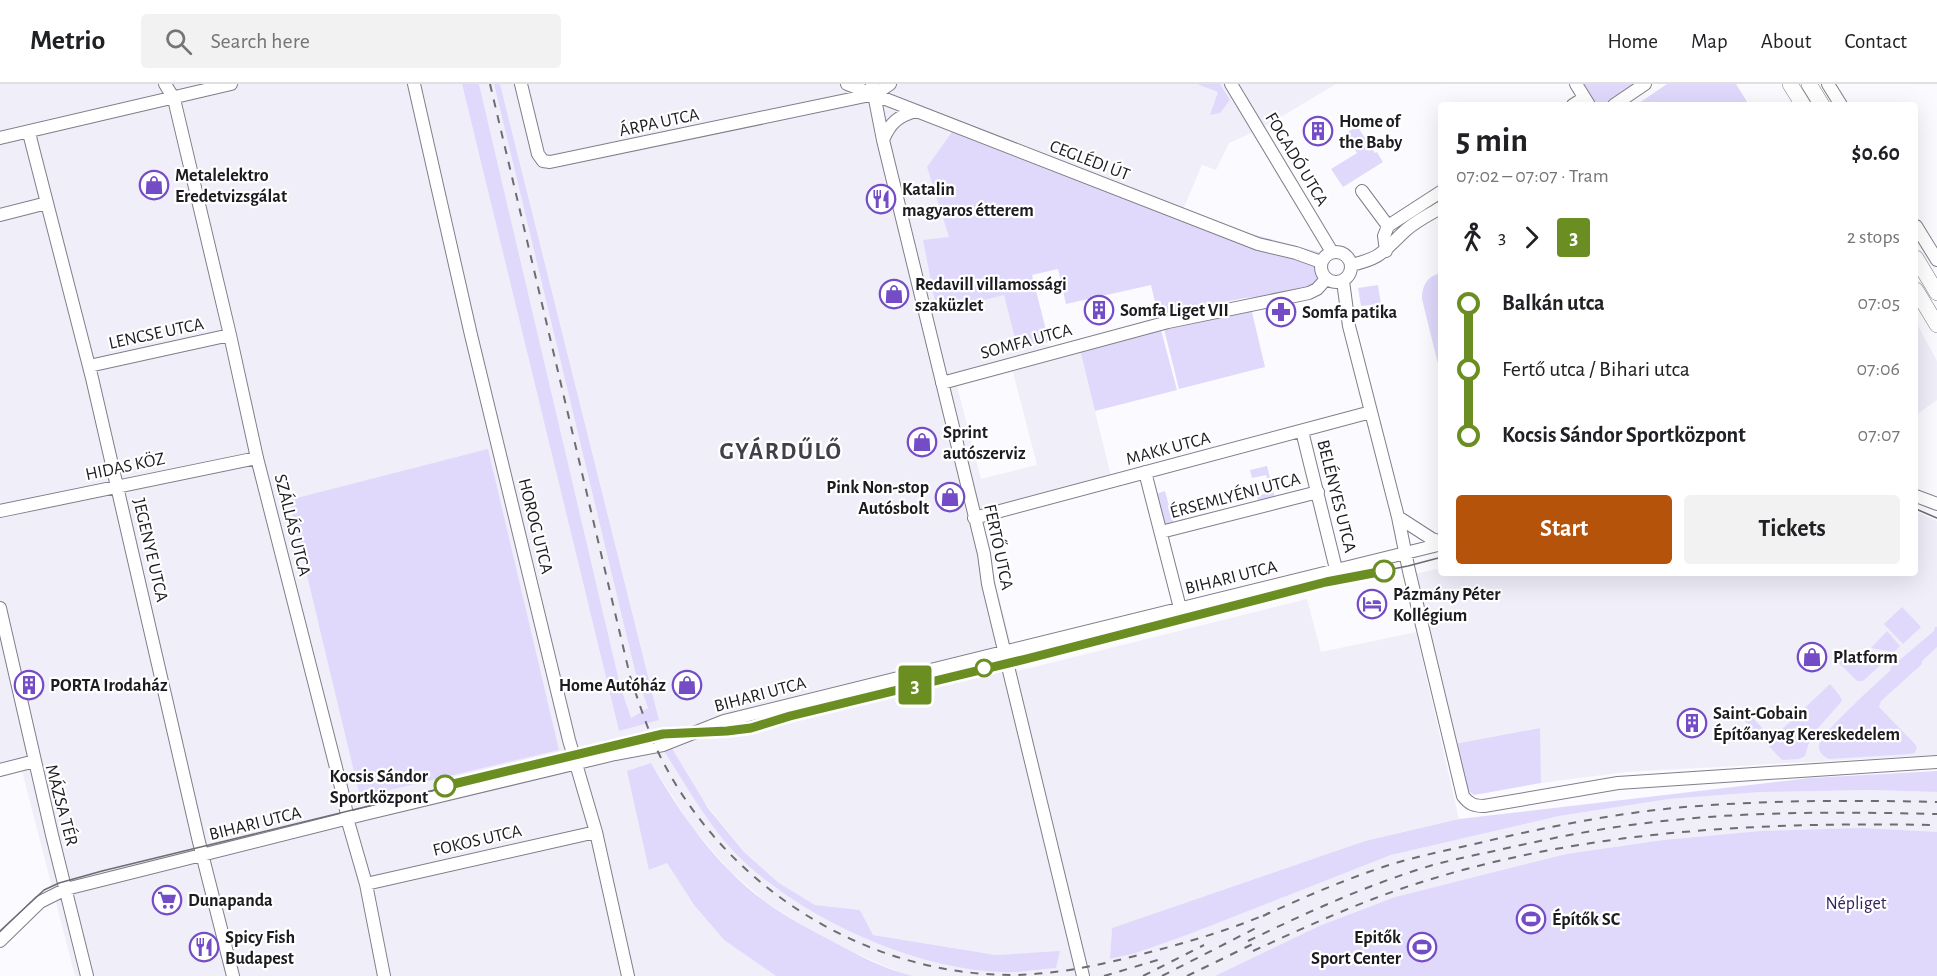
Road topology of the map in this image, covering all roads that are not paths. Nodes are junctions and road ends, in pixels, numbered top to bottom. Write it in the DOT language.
graph roads {
  1 [pos="165,84"];
  2 [pos="231,84"];
  3 [pos="414,84"];
  4 [pos="521,84"];
  5 [pos="847,84"];
  6 [pos="890,84"];
  7 [pos="1231,84"];
  8 [pos="1576,84"];
  9 [pos="1645,84"];
  10 [pos="1790,84"];
  11 [pos="1809,84"];
  12 [pos="1828,84"];
  13 [pos="873,89"];
  14 [pos="174,99"];
  15 [pos="1587,101"];
  16 [pos="1618,102"];
  17 [pos="1801,102"];
  18 [pos="1820,102"];
  19 [pos="1838,102"];
  20 [pos="916,111"];
  21 [pos="29,133"];
  22 [pos="0,138"];
  23 [pos="883,140"];
  24 [pos="1362,191"];
  25 [pos="1438,194"];
  26 [pos="46,203"];
  27 [pos="1438,210"];
  28 [pos="0,215"];
  29 [pos="1388,226"];
  30 [pos="1918,229"];
  31 [pos="1386,251"];
  32 [pos="1332,252"];
  33 [pos="1937,260"];
  34 [pos="1918,261"];
  35 [pos="1321,262"];
  36 [pos="1351,265"];
  37 [pos="1326,279"];
  38 [pos="1343,281"];
  39 [pos="1918,293"];
  40 [pos="1937,293"];
  41 [pos="1937,325"];
  42 [pos="230,335"];
  43 [pos="89,366"];
  44 [pos="942,382"];
  45 [pos="1371,412"];
  46 [pos="1302,431"];
  47 [pos="257,458"];
  48 [pos="1145,472"];
  49 [pos="117,486"];
  50 [pos="1318,492"];
  51 [pos="1918,497"];
  52 [pos="1937,504"];
  53 [pos="0,511"];
  54 [pos="1398,516"];
  55 [pos="974,518"];
  56 [pos="1161,532"];
  57 [pos="1438,541"];
  58 [pos="1438,544"];
  59 [pos="1405,553"];
  60 [pos="1336,569"];
  61 [pos="0,608"];
  62 [pos="1180,609"];
  63 [pos="1004,651"];
  64 [pos="35,761"];
  65 [pos="1937,762"];
  66 [pos="575,764"];
  67 [pos="0,770"];
  68 [pos="348,819"];
  69 [pos="596,832"];
  70 [pos="203,854"];
  71 [pos="366,884"];
  72 [pos="66,889"];
  73 [pos="0,941"];
  74 [pos="87,976"];
  75 [pos="233,976"];
  76 [pos="384,976"];
  77 [pos="628,976"];
  78 [pos="1083,976"];
  1 -- 14 [label="street, SZÁLLÁS UTCA"];
  2 -- 14 [label="street"];
  3 -- 66 [label="street, HOROG UTCA"];
  4 -- 13 [label="street, ÁRPA UTCA"];
  5 -- 13 [label="street, CEGLÉDI ÚT"];
  6 -- 13 [label="street"];
  7 -- 32 [label="street, FOGADÓ UTCA"];
  8 -- 15 [label="street"];
  9 -- 16 [label="street"];
  10 -- 17 [label="main road"];
  11 -- 18 [label="main road"];
  12 -- 19 [label="street"];
  13 -- 20 [label="street, CEGLÉDI ÚT"];
  13 -- 23 [label="street, FERTŐ UTCA"];
  14 -- 21 [label="street"];
  14 -- 42 [label="street, SZÁLLÁS UTCA"];
  20 -- 23 [label="street"];
  20 -- 35 [label="street, CEGLÉDI ÚT"];
  21 -- 22 [label="street"];
  21 -- 26 [label="street, JEGENYE UTCA"];
  23 -- 44 [label="street, FERTŐ UTCA"];
  24 -- 29 [label="street"];
  25 -- 29 [label="street"];
  26 -- 28 [label="street"];
  26 -- 43 [label="street, JEGENYE UTCA"];
  27 -- 31 [label="street"];
  29 -- 31 [label="street"];
  30 -- 33 [label="street"];
  31 -- 36 [label="street"];
  32 -- 35 [label="street"];
  32 -- 36 [label="street"];
  34 -- 40 [label="main road"];
  35 -- 37 [label="street"];
  36 -- 38 [label="street"];
  37 -- 38 [label="street"];
  37 -- 44 [label="street, SOMFA UTCA"];
  38 -- 45 [label="street"];
  39 -- 41 [label="main road"];
  42 -- 43 [label="street, LENCSE UTCA"];
  42 -- 47 [label="street, SZÁLLÁS UTCA"];
  43 -- 49 [label="street, JEGENYE UTCA"];
  44 -- 55 [label="street, FERTŐ UTCA"];
  45 -- 46 [label="street, MAKK UTCA"];
  45 -- 54 [label="street"];
  46 -- 48 [label="street, MAKK UTCA"];
  46 -- 50 [label="street, BELÉNYES UTCA"];
  47 -- 49 [label="street, HIDAS KÖZ"];
  47 -- 68 [label="street, SZÁLLÁS UTCA"];
  48 -- 55 [label="street, MAKK UTCA"];
  48 -- 56 [label="street"];
  49 -- 53 [label="street, HIDAS KÖZ"];
  49 -- 70 [label="street, JEGENYE UTCA"];
  50 -- 56 [label="street, ÉRSEMLYÉNI UTCA"];
  50 -- 60 [label="street, BELÉNYES UTCA"];
  51 -- 52 [label="street"];
  54 -- 57 [label="street"];
  54 -- 59 [label="street"];
  55 -- 63 [label="street, FERTŐ UTCA"];
  56 -- 62 [label="street"];
  58 -- 59 [label="street, BIHARI UTCA"];
  59 -- 60 [label="street, BIHARI UTCA"];
  59 -- 65 [label="street"];
  60 -- 62 [label="street, BIHARI UTCA"];
  61 -- 64 [label="street"];
  62 -- 63 [label="street, BIHARI UTCA"];
  63 -- 66 [label="street, BIHARI UTCA"];
  63 -- 78 [label="street, FERTŐ UTCA"];
  64 -- 67 [label="street, MÁZSA TÉR"];
  64 -- 72 [label="street, MÁZSA TÉR"];
  66 -- 68 [label="street, BIHARI UTCA"];
  66 -- 69 [label="street, HOROG UTCA"];
  68 -- 70 [label="street, BIHARI UTCA"];
  68 -- 71 [label="street, SZÁLLÁS UTCA"];
  69 -- 71 [label="street, FOKOS UTCA"];
  69 -- 77 [label="street, HOROG UTCA"];
  70 -- 72 [label="street, BIHARI UTCA"];
  70 -- 75 [label="street, JEGENYE UTCA"];
  71 -- 76 [label="street, SZÁLLÁS UTCA"];
  72 -- 73 [label="street, BIHARI UTCA"];
  72 -- 74 [label="street, MÁZSA TÉR"];
}
